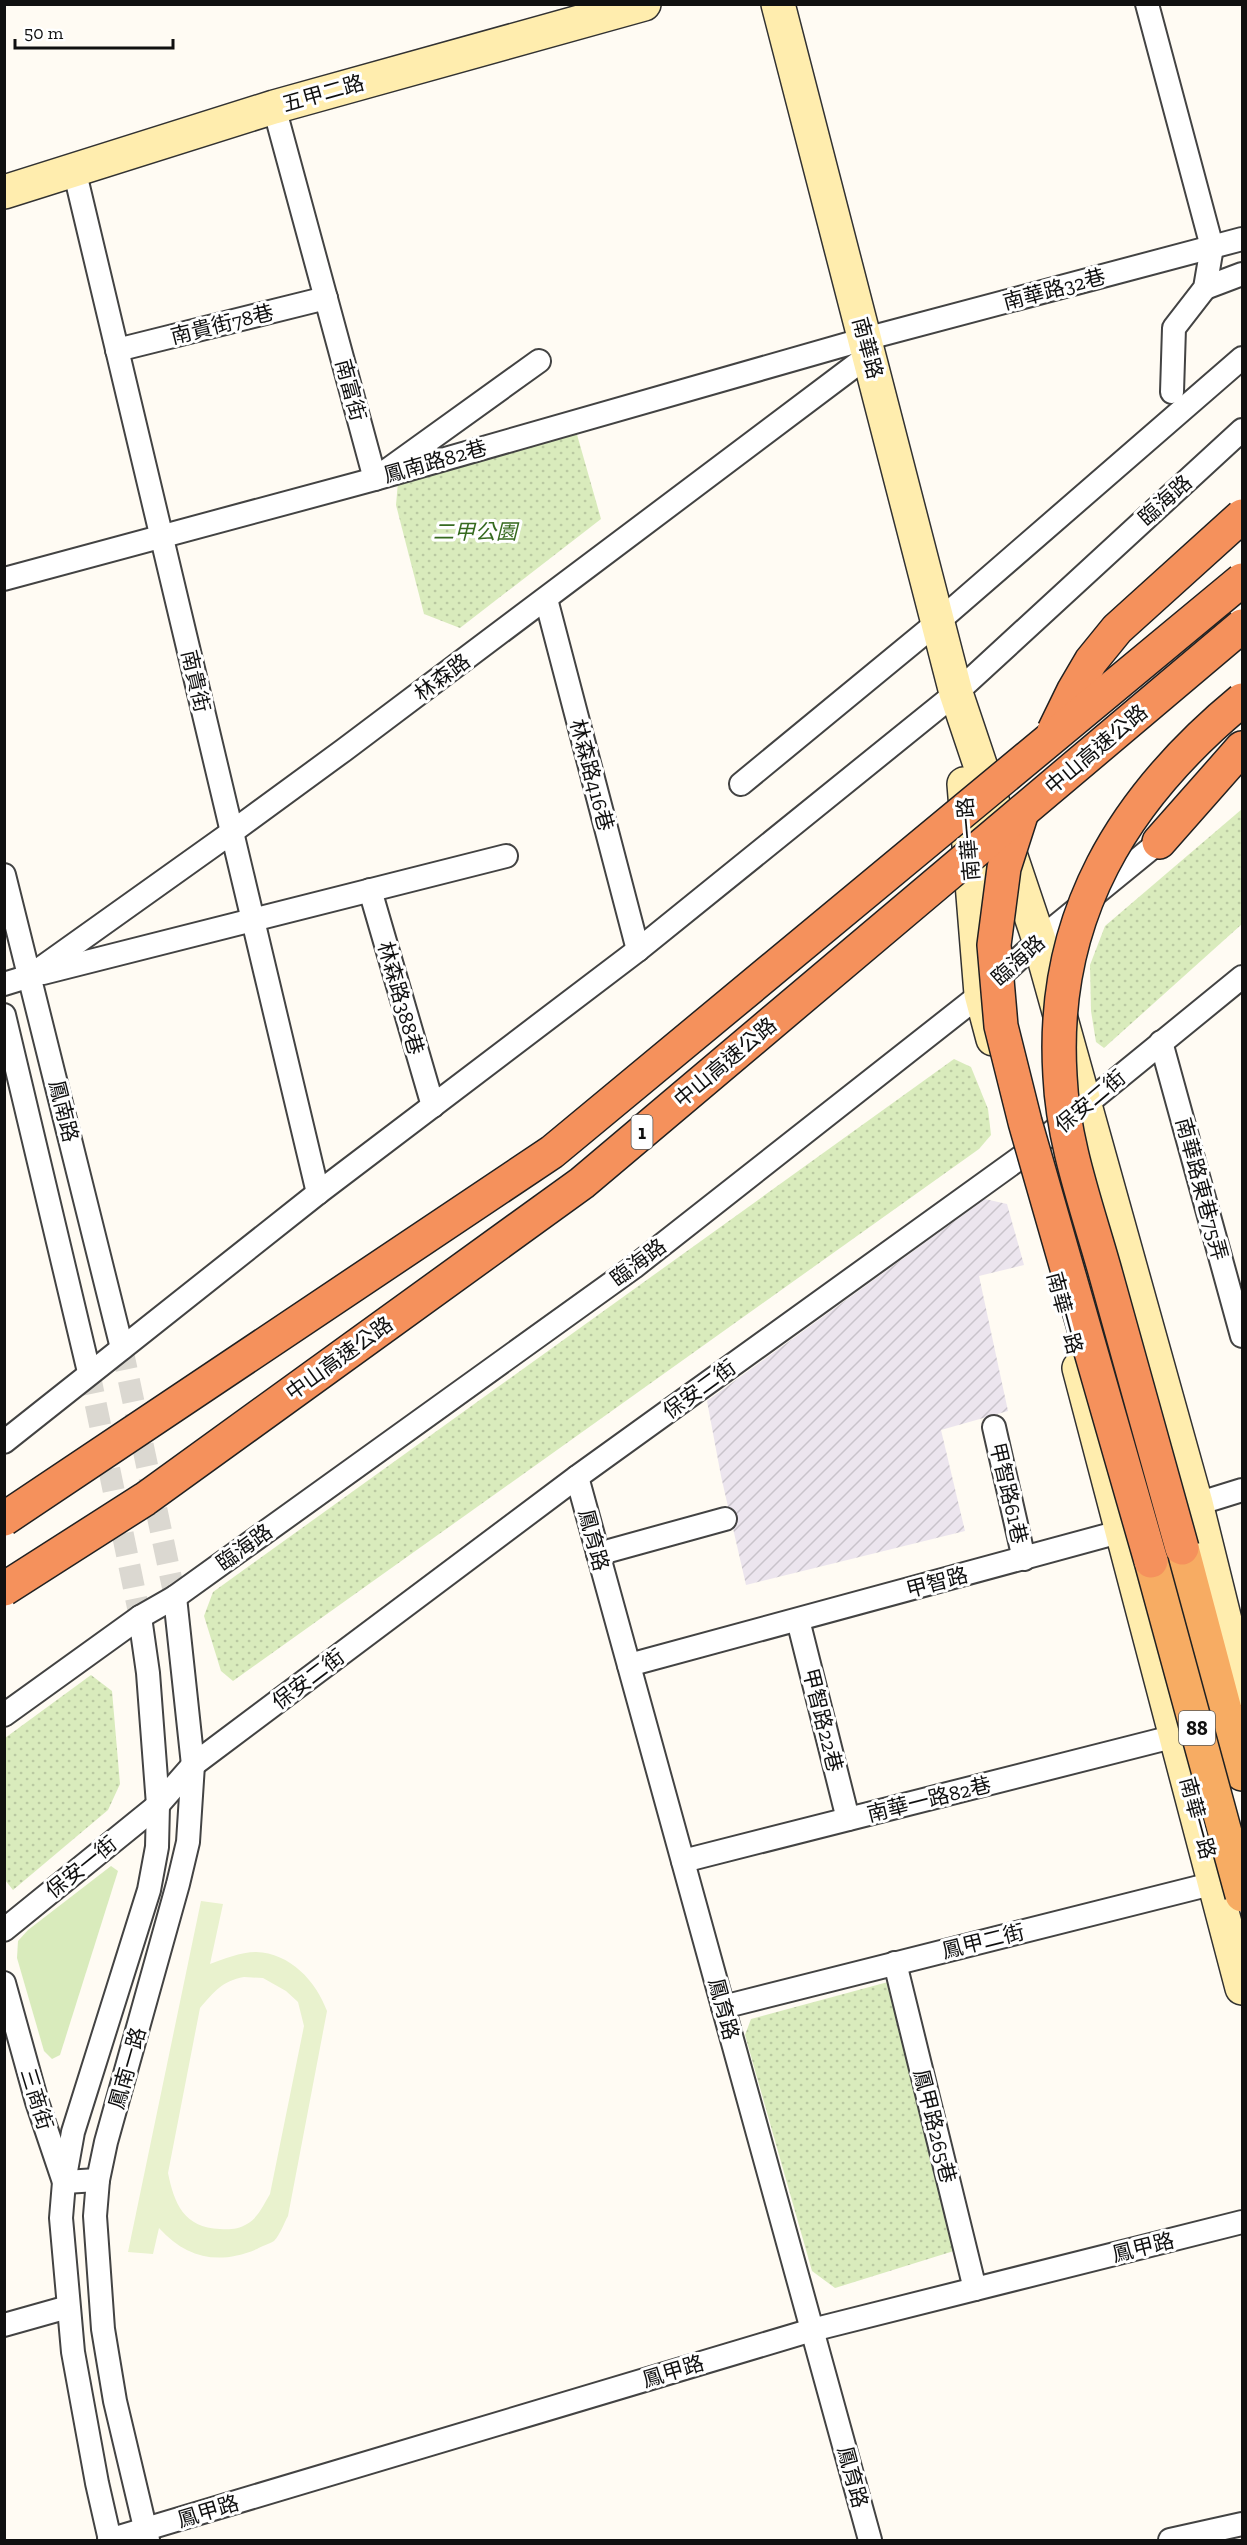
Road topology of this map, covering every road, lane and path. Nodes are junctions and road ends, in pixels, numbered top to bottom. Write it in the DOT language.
graph roads {
  1 [pos="644,4"];
  2 [pos="778,4"];
  3 [pos="1147,4"];
  4 [pos="274,107"];
  5 [pos="74,169"];
  6 [pos="4,192"];
  7 [pos="1242,239"];
  8 [pos="1212,247"];
  9 [pos="1242,274"];
  10 [pos="1205,288"];
  11 [pos="326,298"];
  12 [pos="867,347"];
  13 [pos="117,350"];
  14 [pos="1242,358"];
  15 [pos="539,361"];
  16 [pos="1172,392"];
  17 [pos="1242,430"];
  18 [pos="375,479"];
  19 [pos="1242,516"];
  20 [pos="162,536"];
  21 [pos="4,579"];
  22 [pos="1242,580"];
  23 [pos="546,599"];
  24 [pos="939,621"];
  25 [pos="1242,626"];
  26 [pos="956,693"];
  27 [pos="1242,699"];
  28 [pos="1242,748"];
  29 [pos="1242,773"];
  30 [pos="741,784"];
  31 [pos="232,832"];
  32 [pos="1159,842"];
  33 [pos="506,856"];
  34 [pos="4,875"];
  35 [pos="370,890"];
  36 [pos="253,920"];
  37 [pos="1039,940"];
  38 [pos="638,950"];
  39 [pos="30,976"];
  40 [pos="1242,977"];
  41 [pos="4,984"];
  42 [pos="981,994"];
  43 [pos="4,1015"];
  44 [pos="1161,1042"];
  45 [pos="433,1106"];
  46 [pos="1085,1107"];
  47 [pos="1024,1155"];
  48 [pos="318,1193"];
  49 [pos="1242,1336"];
  50 [pos="122,1348"];
  51 [pos="89,1372"];
  52 [pos="994,1427"];
  53 [pos="4,1442"];
  54 [pos="577,1477"];
  55 [pos="1242,1490"];
  56 [pos="1196,1503"];
  57 [pos="4,1519"];
  58 [pos="725,1519"];
  59 [pos="1123,1533"];
  60 [pos="598,1554"];
  61 [pos="1024,1559"];
  62 [pos="4,1589"];
  63 [pos="175,1597"];
  64 [pos="140,1617"];
  65 [pos="798,1620"];
  66 [pos="629,1665"];
  67 [pos="1242,1689"];
  68 [pos="4,1715"];
  69 [pos="1176,1736"];
  70 [pos="193,1765"];
  71 [pos="1242,1774"];
  72 [pos="158,1805"];
  73 [pos="848,1819"];
  74 [pos="683,1861"];
  75 [pos="1234,1884"];
  76 [pos="4,1930"];
  77 [pos="895,1963"];
  78 [pos="4,1983"];
  79 [pos="1242,1988"];
  80 [pos="723,2007"];
  81 [pos="98,2180"];
  82 [pos="64,2182"];
  83 [pos="1242,2222"];
  84 [pos="975,2289"];
  85 [pos="68,2307"];
  86 [pos="4,2325"];
  87 [pos="812,2330"];
  88 [pos="1242,2524"];
  89 [pos="146,2535"];
  90 [pos="110,2540"];
  91 [pos="870,2541"];
  92 [pos="1170,2541"];
  1 -- 4 [label="main road, 五甲二路"];
  2 -- 12 [label="main road, 南華路"];
  3 -- 8 [label="street"];
  4 -- 5 [label="main road, 五甲二路"];
  4 -- 11 [label="street, 南富街"];
  5 -- 6 [label="main road, 五甲二路"];
  5 -- 13 [label="street, 南貴街"];
  7 -- 8 [label="street, 南華路32巷"];
  8 -- 10 [label="street"];
  8 -- 12 [label="street, 南華路32巷"];
  9 -- 10 [label="street"];
  10 -- 16 [label="street"];
  11 -- 13 [label="street, 南貴街78巷"];
  11 -- 18 [label="street, 南富街"];
  12 -- 18 [label="street, 鳳南路82巷"];
  12 -- 23 [label="street, 林森路"];
  12 -- 24 [label="main road, 南華路"];
  13 -- 20 [label="street, 南貴街"];
  14 -- 24 [label="street"];
  15 -- 18 [label="street"];
  17 -- 26 [label="street, 臨海路"];
  18 -- 20 [label="street, 鳳南路82巷"];
  19 -- 75 [label="highway, 88, bridge"];
  20 -- 21 [label="street, 鳳南路82巷"];
  20 -- 31 [label="street, 南貴街"];
  22 -- 57 [label="highway, 中山高速公路 / 1, bridge"];
  23 -- 31 [label="street, 林森路"];
  23 -- 38 [label="street, 林森路416巷"];
  24 -- 26 [label="main road, 南華路"];
  24 -- 30 [label="street"];
  25 -- 62 [label="highway, 中山高速公路 / 1, bridge"];
  26 -- 37 [label="main road, 南華一路"];
  26 -- 38 [label="street, 臨海路"];
  26 -- 42 [label="main road, 南華一路"];
  27 -- 71 [label="highway, 88, bridge"];
  28 -- 32 [label="highway"];
  29 -- 32 [label="street, 臨海路"];
  31 -- 36 [label="street, 南貴街"];
  31 -- 39 [label="street, 林森路"];
  32 -- 37 [label="street, 臨海路"];
  33 -- 35 [label="street"];
  34 -- 39 [label="street, 鳳南路"];
  35 -- 36 [label="street"];
  35 -- 45 [label="street, 林森路388巷"];
  36 -- 39 [label="street"];
  36 -- 48 [label="street, 南貴街"];
  37 -- 42 [label="street, 臨海路"];
  37 -- 46 [label="main road, 南華一路"];
  38 -- 45 [label="street, 臨海路"];
  39 -- 41 [label="street, 林森路"];
  39 -- 50 [label="street, 鳳南路"];
  40 -- 44 [label="street, 保安二街"];
  42 -- 47 [label="main road, 南華一路"];
  42 -- 63 [label="street, 臨海路"];
  43 -- 51 [label="street, 鳳南路"];
  44 -- 46 [label="street, 保安二街"];
  44 -- 49 [label="street, 南華路東巷75弄"];
  45 -- 48 [label="street, 臨海路"];
  46 -- 47 [label="street, 保安二街"];
  46 -- 56 [label="main road, 南華一路"];
  47 -- 54 [label="street, 保安二街"];
  47 -- 59 [label="main road, 南華一路"];
  48 -- 50 [label="street, 臨海路"];
  50 -- 51 [label="street, 臨海路"];
  51 -- 53 [label="street, 臨海路"];
  52 -- 61 [label="street, 甲智路61巷"];
  54 -- 60 [label="street, 鳳育路"];
  54 -- 70 [label="street, 保安二街"];
  55 -- 56 [label="street, 甲智路"];
  56 -- 59 [label="street, 甲智路"];
  56 -- 67 [label="main road, 南華一路"];
  58 -- 60 [label="street"];
  59 -- 61 [label="street, 甲智路"];
  59 -- 69 [label="main road, 南華一路"];
  60 -- 66 [label="street, 鳳育路"];
  61 -- 65 [label="street, 甲智路"];
  63 -- 64 [label="street, 臨海路"];
  63 -- 70 [label="street, 鳳南一路"];
  64 -- 68 [label="street, 臨海路"];
  64 -- 72 [label="street, 鳳南一路"];
  65 -- 66 [label="street, 甲智路"];
  65 -- 73 [label="street, 甲智路22巷"];
  66 -- 74 [label="street, 鳳育路"];
  69 -- 73 [label="street, 南華一路82巷"];
  69 -- 75 [label="main road, 南華一路"];
  70 -- 72 [label="street, 保安二街"];
  70 -- 81 [label="street, 鳳南一路"];
  72 -- 76 [label="street, 保安一街"];
  72 -- 82 [label="street, 鳳南一路"];
  73 -- 74 [label="street, 南華一路82巷"];
  74 -- 80 [label="street, 鳳育路"];
  75 -- 77 [label="street, 鳳甲二街"];
  75 -- 79 [label="main road, 南華一路"];
  77 -- 80 [label="street, 鳳甲二街"];
  77 -- 84 [label="street, 鳳甲路265巷"];
  78 -- 82 [label="street, 三商街"];
  80 -- 87 [label="street, 鳳育路"];
  81 -- 82 [label="street"];
  81 -- 89 [label="street, 鳳南一路"];
  82 -- 85 [label="street, 鳳南一路"];
  83 -- 84 [label="street, 鳳甲路"];
  84 -- 87 [label="street, 鳳甲路"];
  85 -- 86 [label="street"];
  85 -- 90 [label="street, 鳳南一路"];
  87 -- 89 [label="street, 鳳甲路"];
  87 -- 91 [label="street, 鳳育路"];
  88 -- 92 [label="street"];
  89 -- 90 [label="street, 鳳甲路"];
}
